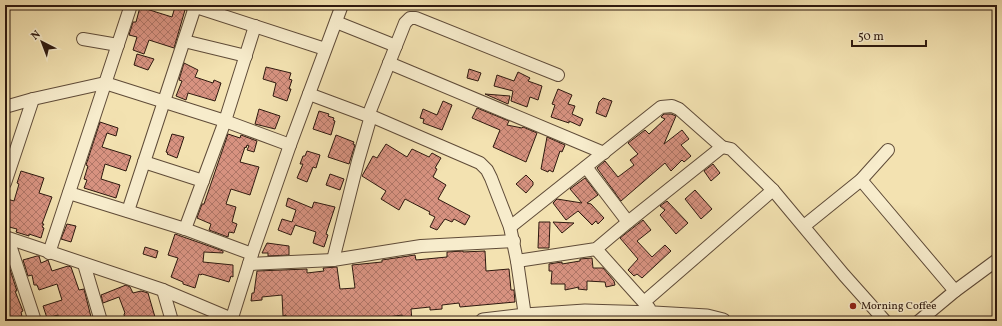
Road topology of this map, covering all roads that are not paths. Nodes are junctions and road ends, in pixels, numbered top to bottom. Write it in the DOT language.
graph roads {
  1 [pos="131,5"];
  2 [pos="342,5"];
  3 [pos="193,6"];
  4 [pos="336,22"];
  5 [pos="255,26"];
  6 [pos="83,39"];
  7 [pos="184,42"];
  8 [pos="118,45"];
  9 [pos="396,46"];
  10 [pos="325,49"];
  11 [pos="246,56"];
  12 [pos="389,63"];
  13 [pos="558,75"];
  14 [pos="105,83"];
  15 [pos="309,94"];
  16 [pos="33,99"];
  17 [pos="163,103"];
  18 [pos="5,108"];
  19 [pos="369,116"];
  20 [pos="225,121"];
  21 [pos="290,145"];
  22 [pos="722,147"];
  23 [pos="888,150"];
  24 [pos="604,153"];
  25 [pos="144,162"];
  26 [pos="586,166"];
  27 [pos="861,180"];
  28 [pos="203,181"];
  29 [pos="5,182"];
  30 [pos="773,190"];
  31 [pos="69,193"];
  32 [pos="128,211"];
  33 [pos="628,222"];
  34 [pos="804,226"];
  35 [pos="510,227"];
  36 [pos="185,229"];
  37 [pos="7,238"];
  38 [pos="514,241"];
  39 [pos="596,249"];
  40 [pos="49,253"];
  41 [pos="250,259"];
  42 [pos="333,260"];
  43 [pos="997,260"];
  44 [pos="517,261"];
  45 [pos="84,264"];
  46 [pos="163,290"];
  47 [pos="955,291"];
  48 [pos="644,302"];
  49 [pos="654,314"];
  50 [pos="525,316"];
  51 [pos="232,320"];
  52 [pos="35,321"];
  53 [pos="101,321"];
  54 [pos="172,321"];
  55 [pos="483,321"];
  56 [pos="723,321"];
  57 [pos="885,321"];
  58 [pos="919,321"];
  1 -- 8 [label="street"];
  2 -- 4 [label="street"];
  3 -- 5 [label="street"];
  3 -- 7 [label="street"];
  4 -- 9 [label="street"];
  4 -- 10 [label="street"];
  5 -- 10 [label="street"];
  5 -- 11 [label="street"];
  6 -- 8 [label="street"];
  7 -- 11 [label="street"];
  7 -- 17 [label="street"];
  8 -- 14 [label="street"];
  9 -- 12 [label="street"];
  9 -- 13 [label="street"];
  10 -- 15 [label="street"];
  11 -- 20 [label="street"];
  12 -- 19 [label="street"];
  12 -- 24 [label="street"];
  14 -- 16 [label="street"];
  14 -- 17 [label="street"];
  14 -- 31 [label="street"];
  15 -- 19 [label="street"];
  15 -- 21 [label="street"];
  16 -- 18 [label="street"];
  16 -- 29 [label="street"];
  17 -- 20 [label="street"];
  17 -- 25 [label="street"];
  19 -- 35 [label="street"];
  19 -- 42 [label="street"];
  20 -- 21 [label="street"];
  20 -- 28 [label="street"];
  21 -- 41 [label="street"];
  22 -- 24 [label="street"];
  22 -- 30 [label="street"];
  22 -- 33 [label="street"];
  23 -- 27 [label="street"];
  24 -- 26 [label="street"];
  25 -- 28 [label="street"];
  25 -- 32 [label="street"];
  26 -- 33 [label="street"];
  26 -- 35 [label="street"];
  27 -- 34 [label="street"];
  27 -- 47 [label="street"];
  28 -- 36 [label="street"];
  30 -- 34 [label="street"];
  30 -- 48 [label="street"];
  31 -- 32 [label="street"];
  31 -- 40 [label="street"];
  32 -- 36 [label="street"];
  33 -- 39 [label="street"];
  34 -- 57 [label="street"];
  35 -- 38 [label="street"];
  36 -- 41 [label="street"];
  37 -- 40 [label="street"];
  37 -- 52 [label="street"];
  38 -- 42 [label="street"];
  38 -- 44 [label="street"];
  39 -- 44 [label="street"];
  39 -- 48 [label="street"];
  40 -- 45 [label="street"];
  41 -- 42 [label="street"];
  41 -- 51 [label="street"];
  43 -- 47 [label="street"];
  44 -- 50 [label="street"];
  45 -- 46 [label="street"];
  45 -- 53 [label="street"];
  46 -- 51 [label="street"];
  46 -- 54 [label="street"];
  47 -- 58 [label="street"];
  48 -- 49 [label="street"];
  49 -- 50 [label="street"];
  49 -- 56 [label="street"];
  50 -- 55 [label="street"];
}
